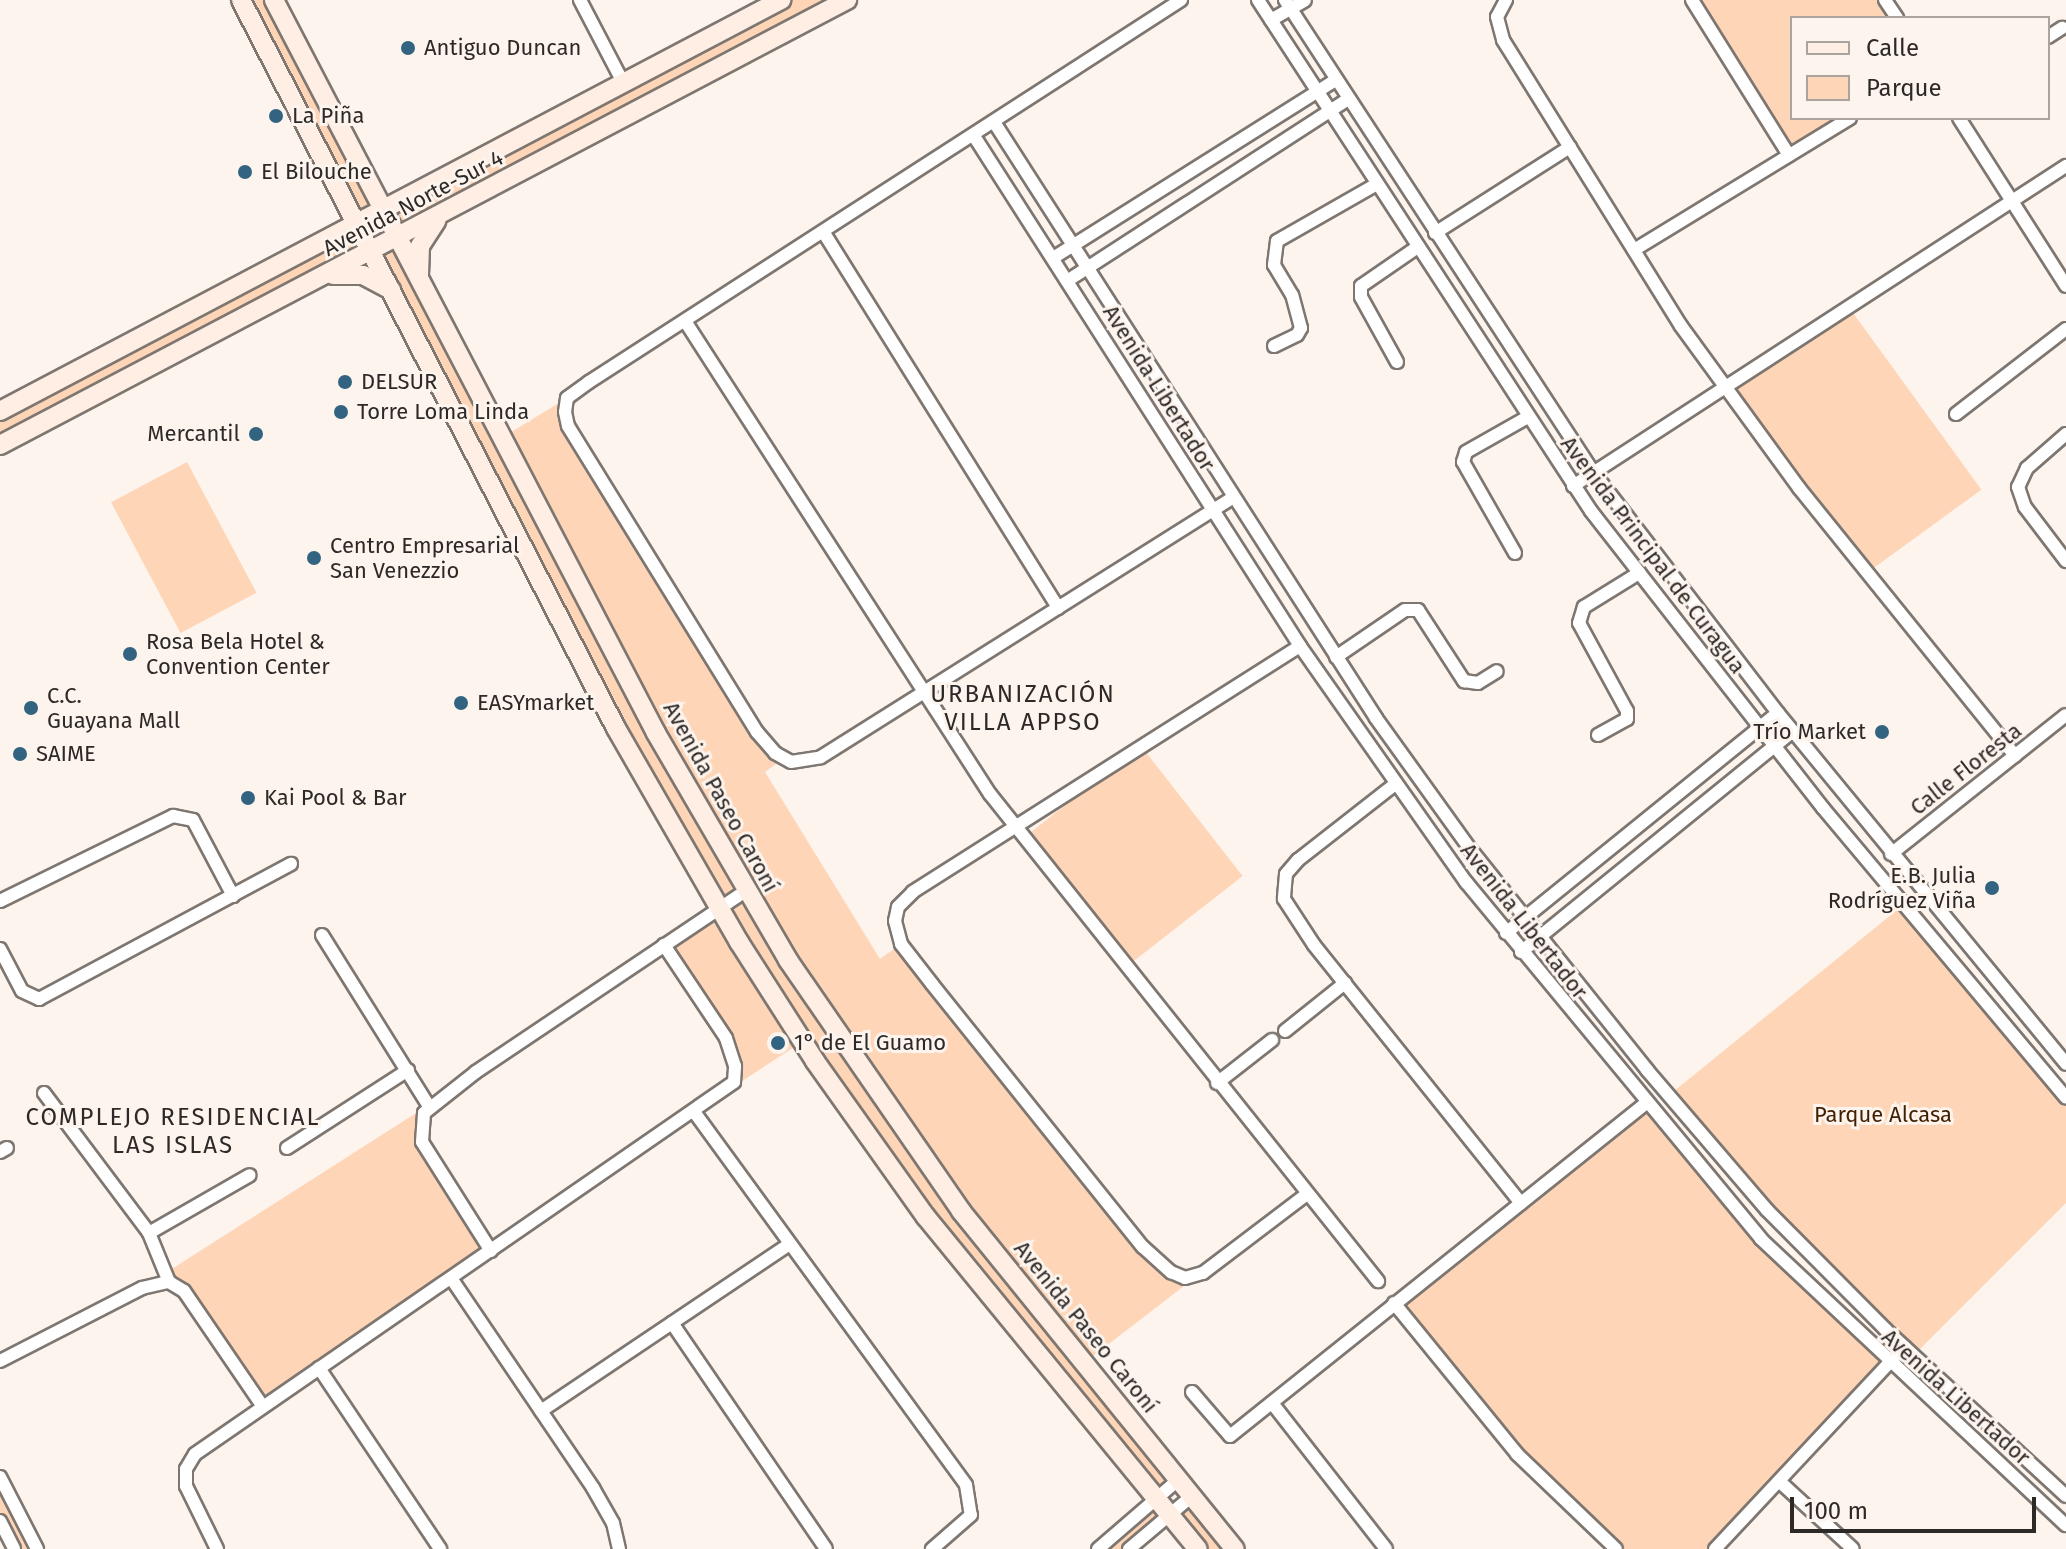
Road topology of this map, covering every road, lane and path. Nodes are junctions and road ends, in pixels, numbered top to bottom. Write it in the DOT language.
graph roads {
  1 [pos="241,0"];
  2 [pos="274,0"];
  3 [pos="580,0"];
  4 [pos="781,0"];
  5 [pos="847,0"];
  6 [pos="1181,0"];
  7 [pos="1258,0"];
  8 [pos="1305,0"];
  9 [pos="1506,0"];
  10 [pos="1692,0"];
  11 [pos="1288,4"];
  12 [pos="1271,20"];
  13 [pos="2062,28"];
  14 [pos="2050,36"];
  15 [pos="1336,80"];
  16 [pos="624,84"];
  17 [pos="1316,92"];
  18 [pos="1348,99"];
  19 [pos="1328,112"];
  20 [pos="1847,120"];
  21 [pos="1960,120"];
  22 [pos="994,122"];
  23 [pos="974,136"];
  24 [pos="1570,147"];
  25 [pos="1789,155"];
  26 [pos="2066,166"];
  27 [pos="366,178"];
  28 [pos="1375,185"];
  29 [pos="412,196"];
  30 [pos="344,197"];
  31 [pos="2012,201"];
  32 [pos="384,211"];
  33 [pos="439,216"];
  34 [pos="358,224"];
  35 [pos="824,233"];
  36 [pos="1435,233"];
  37 [pos="331,239"];
  38 [pos="397,239"];
  39 [pos="1072,246"];
  40 [pos="1416,248"];
  41 [pos="1634,250"];
  42 [pos="373,251"];
  43 [pos="1053,258"];
  44 [pos="1086,268"];
  45 [pos="326,275"];
  46 [pos="420,281"];
  47 [pos="1067,281"];
  48 [pos="2066,286"];
  49 [pos="394,292"];
  50 [pos="685,321"];
  51 [pos="2066,329"];
  52 [pos="1274,346"];
  53 [pos="1397,362"];
  54 [pos="1724,386"];
  55 [pos="0,411"];
  56 [pos="1956,414"];
  57 [pos="1526,418"];
  58 [pos="2066,434"];
  59 [pos="0,445"];
  60 [pos="1593,472"];
  61 [pos="1573,486"];
  62 [pos="1233,498"];
  63 [pos="1213,511"];
  64 [pos="1515,553"];
  65 [pos="2066,561"];
  66 [pos="1639,573"];
  67 [pos="1058,608"];
  68 [pos="1300,646"];
  69 [pos="1336,657"];
  70 [pos="1497,671"];
  71 [pos="924,692"];
  72 [pos="1778,713"];
  73 [pos="2066,715"];
  74 [pos="1761,728"];
  75 [pos="1793,731"];
  76 [pos="1598,735"];
  77 [pos="1774,746"];
  78 [pos="2015,756"];
  79 [pos="1394,785"];
  80 [pos="1013,826"];
  81 [pos="1891,854"];
  82 [pos="291,864"];
  83 [pos="745,891"];
  84 [pos="233,896"];
  85 [pos="0,901"];
  86 [pos="719,909"];
  87 [pos="1525,918"];
  88 [pos="1506,933"];
  89 [pos="322,935"];
  90 [pos="1540,937"];
  91 [pos="664,945"];
  92 [pos="0,949"];
  93 [pos="1521,952"];
  94 [pos="1345,983"];
  95 [pos="1285,1031"];
  96 [pos="1272,1040"];
  97 [pos="2066,1064"];
  98 [pos="408,1070"];
  99 [pos="1217,1083"];
  100 [pos="44,1093"];
  101 [pos="2066,1098"];
  102 [pos="1645,1104"];
  103 [pos="429,1106"];
  104 [pos="695,1113"];
  105 [pos="287,1148"];
  106 [pos="250,1175"];
  107 [pos="1307,1194"];
  108 [pos="1521,1203"];
  109 [pos="149,1233"];
  110 [pos="788,1245"];
  111 [pos="491,1251"];
  112 [pos="451,1278"];
  113 [pos="1378,1281"];
  114 [pos="169,1282"];
  115 [pos="1394,1303"];
  116 [pos="672,1323"];
  117 [pos="1904,1347"];
  118 [pos="0,1361"];
  119 [pos="1889,1363"];
  120 [pos="319,1368"];
  121 [pos="1192,1392"];
  122 [pos="1272,1403"];
  123 [pos="263,1407"];
  124 [pos="541,1411"];
  125 [pos="0,1477"];
  126 [pos="1178,1480"];
  127 [pos="1779,1481"];
  128 [pos="1192,1496"];
  129 [pos="2066,1497"];
  130 [pos="1156,1498"];
  131 [pos="2053,1513"];
  132 [pos="1169,1515"];
  133 [pos="0,1521"];
  134 [pos="2066,1525"];
  135 [pos="14,1549"];
  136 [pos="37,1549"];
  137 [pos="217,1549"];
  138 [pos="440,1549"];
  139 [pos="619,1549"];
  140 [pos="826,1549"];
  141 [pos="932,1549"];
  142 [pos="1098,1549"];
  143 [pos="1129,1549"];
  144 [pos="1198,1549"];
  145 [pos="1235,1549"];
  146 [pos="1386,1549"];
  147 [pos="1616,1549"];
  148 [pos="1715,1549"];
  149 [pos="1853,1549"];
  1 -- 30 [label="street"];
  2 -- 27 [label="street, Avenida Paseo Caroní"];
  3 -- 16 [label="street"];
  4 -- 16 [label="street, Avenida Norte-Sur 4"];
  5 -- 33 [label="street, Avenida Norte-Sur 4"];
  6 -- 22 [label="street"];
  7 -- 12 [label="street, Avenida Principal de Curagua"];
  8 -- 11 [label="street"];
  9 -- 24 [label="street"];
  10 -- 25 [label="street"];
  11 -- 12 [label="street"];
  11 -- 15 [label="street, Avenida Principal de Curagua"];
  12 -- 17 [label="street, Avenida Principal de Curagua"];
  13 -- 14 [label="street"];
  15 -- 17 [label="street"];
  15 -- 18 [label="street, Avenida Principal de Curagua"];
  16 -- 29 [label="street, Avenida Norte-Sur 4"];
  17 -- 19 [label="street, Avenida Principal de Curagua"];
  17 -- 39 [label="street"];
  18 -- 19 [label="street"];
  18 -- 36 [label="street, Avenida Principal de Curagua"];
  19 -- 28 [label="street, Avenida Principal de Curagua"];
  19 -- 44 [label="street"];
  20 -- 25 [label="street"];
  21 -- 31 [label="street"];
  22 -- 23 [label="street"];
  22 -- 39 [label="street, Avenida Libertador"];
  23 -- 35 [label="street"];
  23 -- 43 [label="street, Avenida Libertador"];
  24 -- 36 [label="street"];
  24 -- 41 [label="street"];
  25 -- 41 [label="street"];
  26 -- 31 [label="street"];
  27 -- 29 [label="street"];
  27 -- 32 [label="street, Avenida Paseo Caroní"];
  28 -- 40 [label="street, Avenida Principal de Curagua"];
  28 -- 52 [label="street"];
  29 -- 32 [label="street, Avenida Norte-Sur 4"];
  30 -- 34 [label="street"];
  30 -- 37 [label="street"];
  31 -- 48 [label="street"];
  31 -- 54 [label="street"];
  32 -- 34 [label="street, Avenida Norte-Sur 4"];
  32 -- 38 [label="street, Avenida Paseo Caroní"];
  33 -- 38 [label="street, Avenida Norte-Sur 4"];
  33 -- 46 [label="street"];
  34 -- 37 [label="street, Avenida Norte-Sur 4"];
  34 -- 42 [label="street"];
  35 -- 50 [label="street"];
  35 -- 67 [label="street"];
  36 -- 60 [label="street, Avenida Principal de Curagua"];
  37 -- 55 [label="street, Avenida Norte-Sur 4"];
  38 -- 42 [label="street, Avenida Norte-Sur 4"];
  38 -- 46 [label="street, Avenida Paseo Caroní"];
  39 -- 43 [label="street"];
  39 -- 44 [label="street, Avenida Libertador"];
  40 -- 53 [label="street"];
  40 -- 57 [label="street, Avenida Principal de Curagua"];
  41 -- 54 [label="street"];
  42 -- 45 [label="street, Avenida Norte-Sur 4"];
  42 -- 49 [label="street"];
  43 -- 47 [label="street, Avenida Libertador"];
  44 -- 47 [label="street"];
  44 -- 62 [label="street, Avenida Libertador"];
  45 -- 49 [label="street"];
  45 -- 59 [label="street, Avenida Norte-Sur 4"];
  46 -- 83 [label="street, Avenida Paseo Caroní"];
  47 -- 63 [label="street, Avenida Libertador"];
  49 -- 86 [label="street"];
  50 -- 71 [label="street"];
  50 -- 71 [label="street"];
  51 -- 56 [label="street"];
  54 -- 60 [label="street"];
  54 -- 78 [label="street"];
  57 -- 61 [label="street, Avenida Principal de Curagua"];
  57 -- 64 [label="street"];
  58 -- 65 [label="street"];
  60 -- 61 [label="street"];
  60 -- 72 [label="street, Avenida Principal de Curagua"];
  61 -- 66 [label="street, Avenida Principal de Curagua"];
  62 -- 63 [label="street"];
  62 -- 69 [label="street, Avenida Libertador"];
  63 -- 67 [label="street"];
  63 -- 68 [label="street, Avenida Libertador"];
  66 -- 74 [label="street, Avenida Principal de Curagua"];
  66 -- 76 [label="street"];
  67 -- 71 [label="street"];
  68 -- 79 [label="street, Avenida Libertador"];
  68 -- 80 [label="street"];
  69 -- 70 [label="street"];
  69 -- 87 [label="street, Avenida Libertador"];
  71 -- 80 [label="street"];
  72 -- 74 [label="street"];
  72 -- 75 [label="street, Avenida Principal de Curagua"];
  73 -- 78 [label="street, Calle Floresta"];
  74 -- 77 [label="street, Avenida Principal de Curagua"];
  74 -- 87 [label="street"];
  75 -- 77 [label="street"];
  75 -- 81 [label="street, Avenida Principal de Curagua"];
  77 -- 90 [label="street"];
  77 -- 101 [label="street, Avenida Principal de Curagua"];
  78 -- 81 [label="street, Calle Floresta"];
  79 -- 88 [label="street, Avenida Libertador"];
  79 -- 94 [label="street"];
  80 -- 99 [label="street"];
  80 -- 107 [label="street"];
  81 -- 97 [label="street, Avenida Principal de Curagua"];
  82 -- 84 [label="street"];
  83 -- 86 [label="street"];
  83 -- 126 [label="street, Avenida Paseo Caroní"];
  84 -- 85 [label="street"];
  84 -- 92 [label="street"];
  86 -- 91 [label="street"];
  86 -- 130 [label="street"];
  87 -- 88 [label="street"];
  87 -- 90 [label="street, Avenida Libertador"];
  88 -- 93 [label="street, Avenida Libertador"];
  89 -- 98 [label="street"];
  90 -- 93 [label="street"];
  90 -- 117 [label="street, Avenida Libertador"];
  91 -- 103 [label="street"];
  91 -- 104 [label="street"];
  93 -- 102 [label="street, Avenida Libertador"];
  94 -- 95 [label="street"];
  94 -- 108 [label="street"];
  96 -- 99 [label="street"];
  98 -- 103 [label="street"];
  98 -- 105 [label="street"];
  99 -- 107 [label="street"];
  100 -- 109 [label="street"];
  102 -- 108 [label="street"];
  102 -- 119 [label="street, Avenida Libertador"];
  103 -- 111 [label="street"];
  104 -- 110 [label="street"];
  104 -- 111 [label="street"];
  106 -- 109 [label="street"];
  107 -- 113 [label="street"];
  108 -- 115 [label="street"];
  109 -- 114 [label="street"];
  110 -- 116 [label="street"];
  110 -- 141 [label="street"];
  111 -- 112 [label="street"];
  112 -- 120 [label="street"];
  112 -- 124 [label="street"];
  114 -- 118 [label="street"];
  114 -- 123 [label="street"];
  115 -- 122 [label="street"];
  115 -- 147 [label="street"];
  116 -- 124 [label="street"];
  116 -- 140 [label="street"];
  117 -- 119 [label="street"];
  117 -- 129 [label="street, Avenida Libertador"];
  119 -- 127 [label="street"];
  119 -- 131 [label="street, Avenida Libertador"];
  120 -- 123 [label="street"];
  120 -- 138 [label="street"];
  121 -- 122 [label="street"];
  122 -- 146 [label="street"];
  123 -- 137 [label="street"];
  124 -- 139 [label="street"];
  125 -- 136 [label="street"];
  126 -- 128 [label="street, Avenida Paseo Caroní"];
  126 -- 130 [label="street"];
  127 -- 148 [label="street"];
  127 -- 149 [label="street"];
  128 -- 132 [label="street"];
  128 -- 145 [label="street, Avenida Paseo Caroní"];
  129 -- 131 [label="street"];
  130 -- 132 [label="street"];
  130 -- 142 [label="street"];
  131 -- 134 [label="street, Avenida Libertador"];
  132 -- 143 [label="street"];
  132 -- 144 [label="street"];
  133 -- 135 [label="street"];
}
